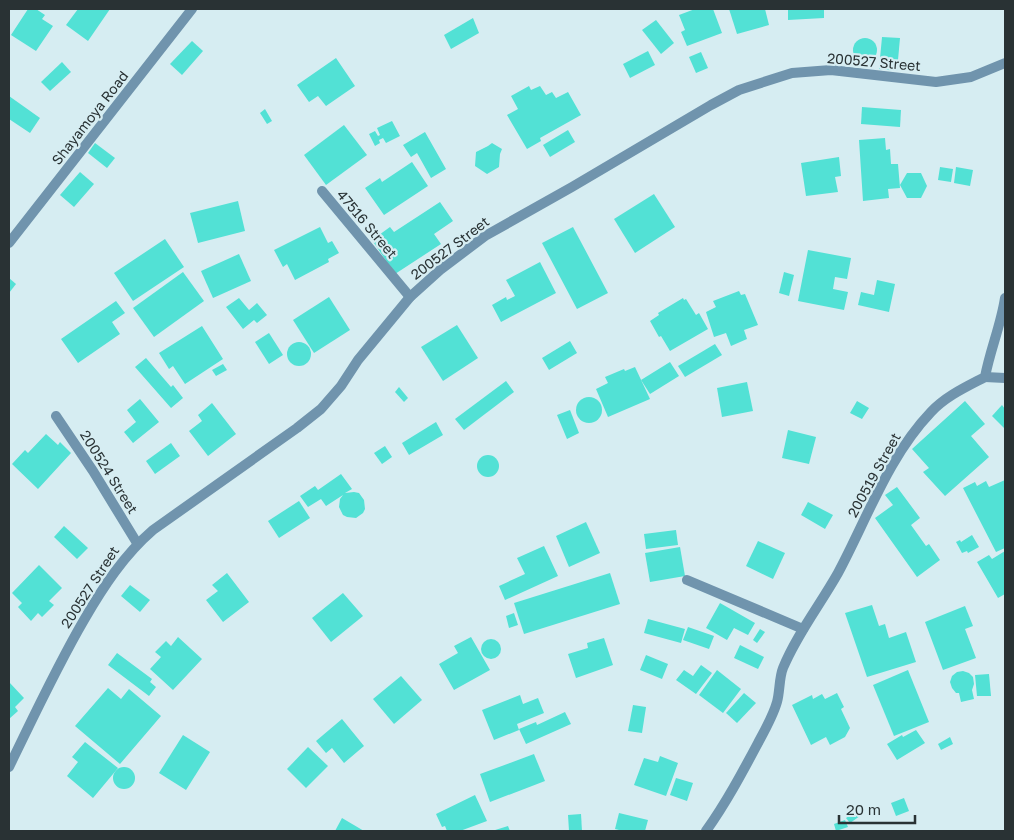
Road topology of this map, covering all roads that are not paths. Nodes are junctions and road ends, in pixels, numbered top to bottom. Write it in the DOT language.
graph roads {
  1 [pos="192,9"];
  2 [pos="1005,63"];
  3 [pos="322,191"];
  4 [pos="9,243"];
  5 [pos="410,297"];
  6 [pos="1005,298"];
  7 [pos="985,377"];
  8 [pos="1005,378"];
  9 [pos="56,416"];
  10 [pos="137,543"];
  11 [pos="687,580"];
  12 [pos="803,629"];
  13 [pos="9,767"];
  14 [pos="706,831"];
  1 -- 4 [label="street, Shayamoya Road"];
  2 -- 5 [label="street, 200527 Street"];
  3 -- 5 [label="street, 47516 Street"];
  5 -- 10 [label="street, 200527 Street"];
  6 -- 7 [label="street"];
  7 -- 8 [label="street"];
  7 -- 12 [label="street, 200519 Street"];
  9 -- 10 [label="street, 200524 Street"];
  10 -- 13 [label="street, 200527 Street"];
  11 -- 12 [label="street"];
  12 -- 14 [label="street, 200519 Street"];
}
